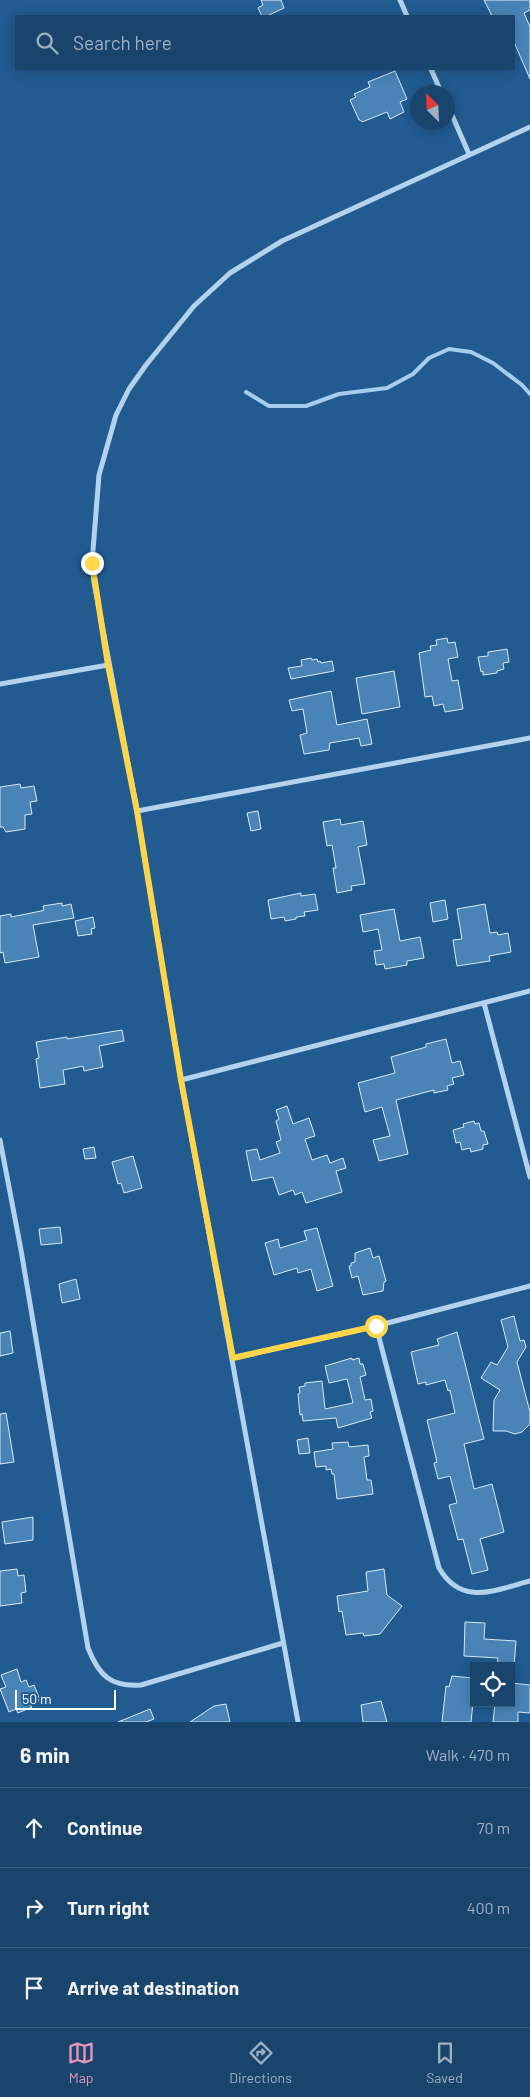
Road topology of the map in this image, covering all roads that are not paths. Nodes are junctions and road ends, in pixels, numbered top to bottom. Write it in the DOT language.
graph roads {
  1 [pos="400,0"];
  2 [pos="407,15"];
  3 [pos="431,70"];
  4 [pos="439,85"];
  5 [pos="455,122"];
  6 [pos="530,127"];
  7 [pos="469,154"];
  8 [pos="108,665"];
  9 [pos="0,684"];
  10 [pos="530,738"];
  11 [pos="137,811"];
  12 [pos="530,991"];
  13 [pos="484,1003"];
  14 [pos="181,1080"];
  15 [pos="0,1140"];
  16 [pos="530,1177"];
  17 [pos="530,1286"];
  18 [pos="376,1326"];
  19 [pos="233,1358"];
  20 [pos="530,1581"];
  21 [pos="283,1643"];
  22 [pos="298,1722"];
  1 -- 2 [label="street"];
  3 -- 4 [label="street"];
  5 -- 7 [label="street"];
  6 -- 7 [label="street"];
  7 -- 8 [label="street"];
  8 -- 9 [label="street"];
  8 -- 11 [label="street"];
  10 -- 11 [label="street"];
  11 -- 14 [label="street"];
  12 -- 13 [label="street"];
  13 -- 14 [label="street"];
  13 -- 16 [label="street"];
  14 -- 19 [label="street"];
  15 -- 21 [label="street"];
  17 -- 18 [label="street"];
  18 -- 19 [label="street"];
  18 -- 20 [label="street"];
  19 -- 21 [label="street"];
  21 -- 22 [label="street"];
}
